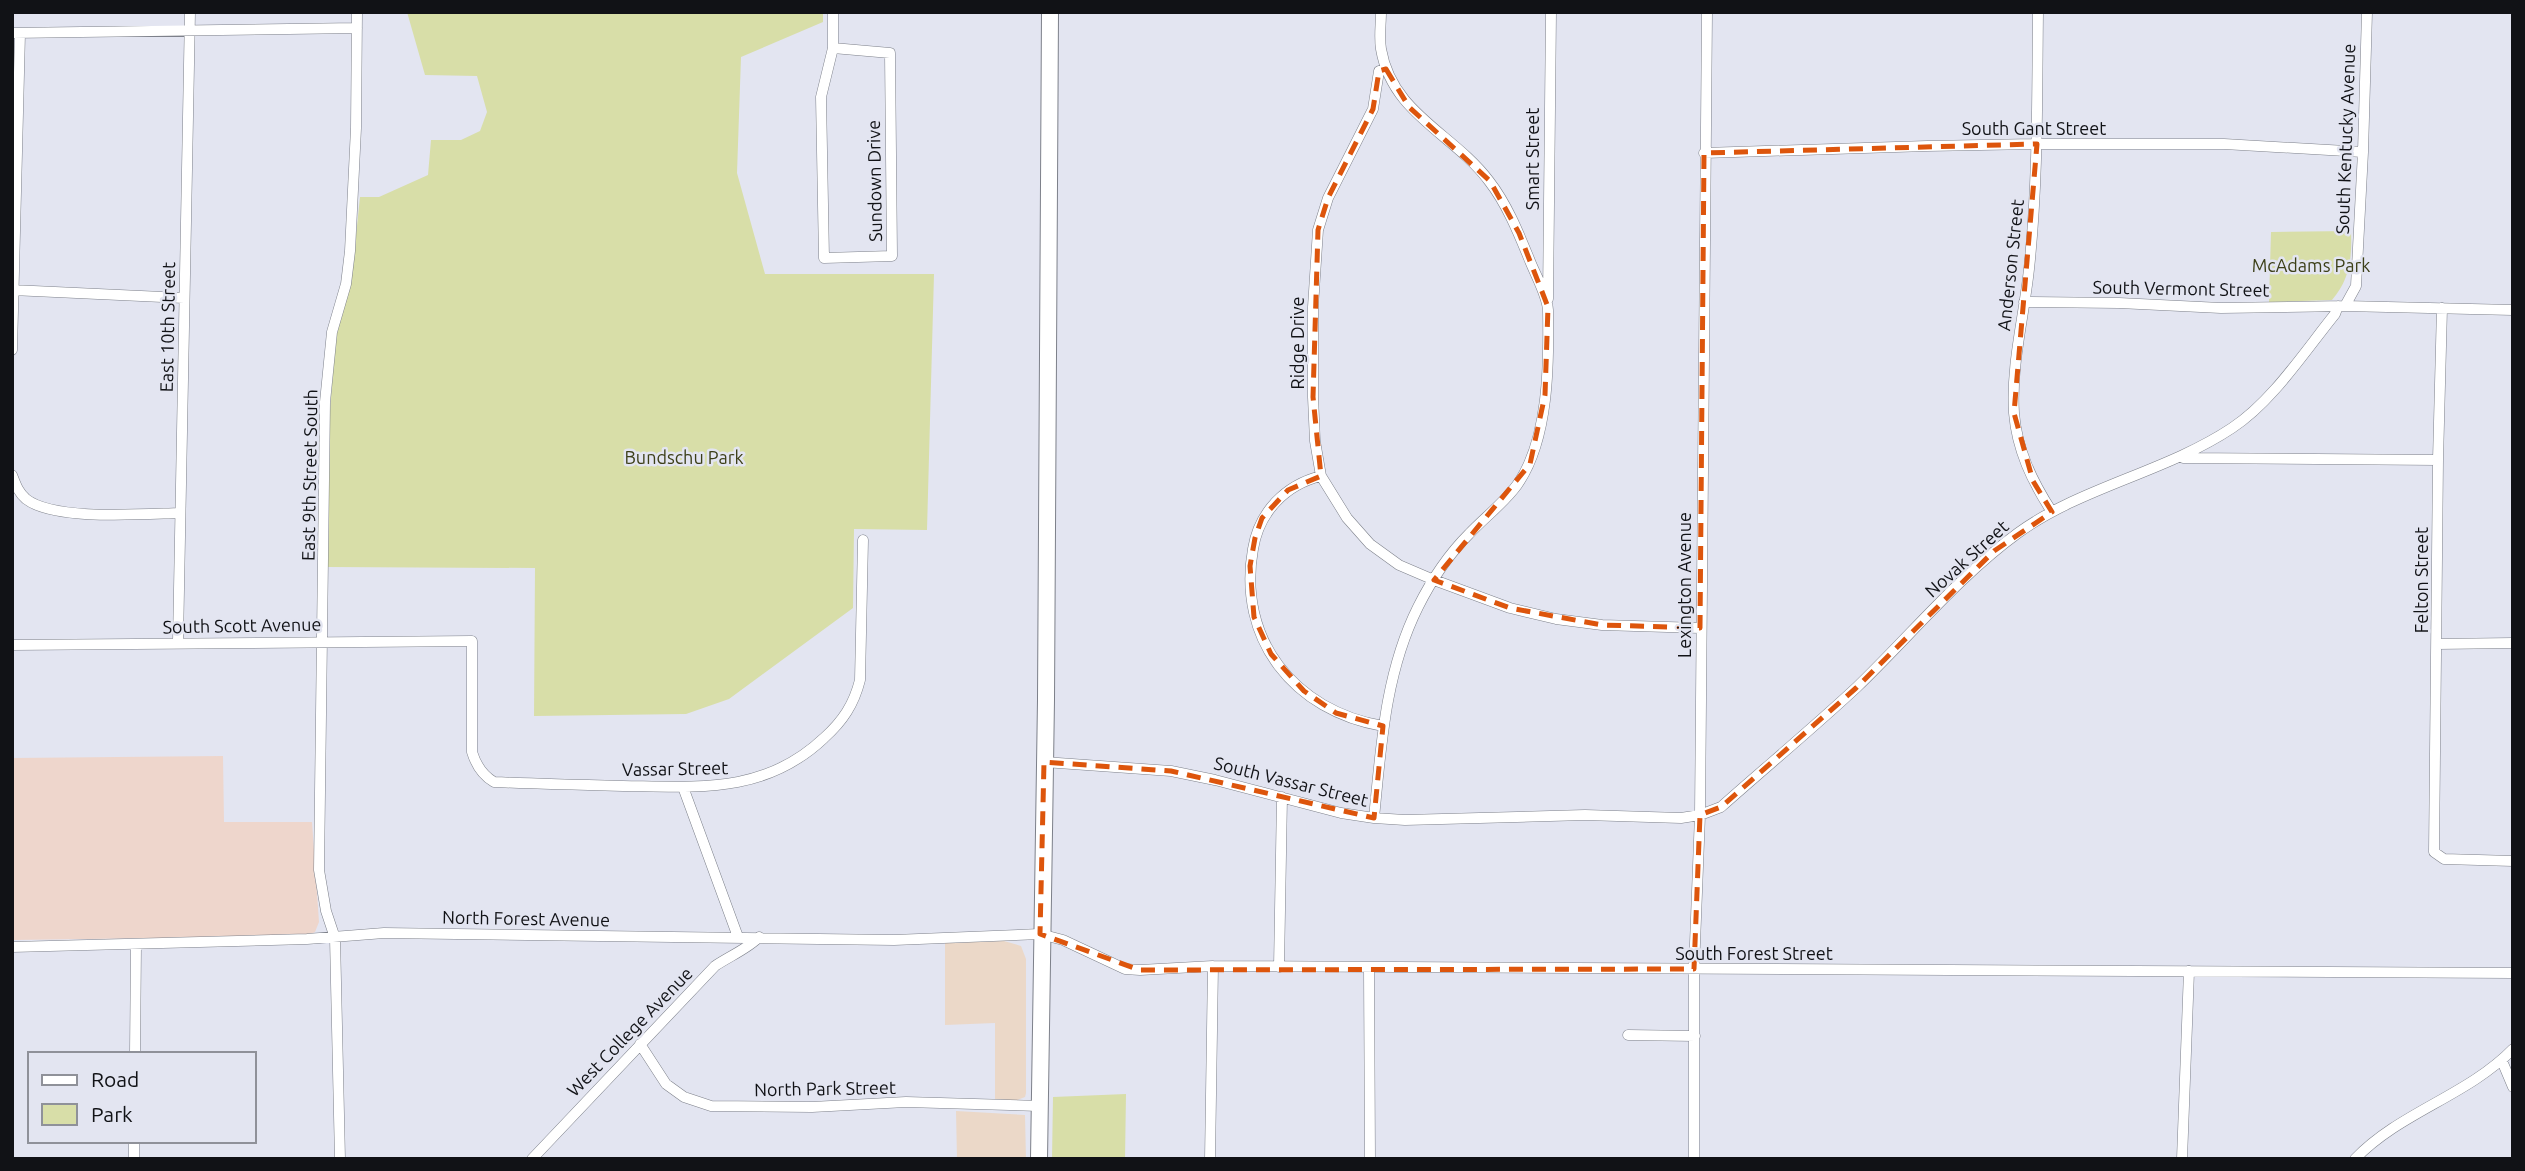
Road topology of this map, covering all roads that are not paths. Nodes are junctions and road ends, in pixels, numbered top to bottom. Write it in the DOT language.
graph roads {
  1 [pos="190,12"];
  2 [pos="357,12"];
  3 [pos="833,12"];
  4 [pos="1050,12"];
  5 [pos="1381,12"];
  6 [pos="1551,12"];
  7 [pos="1707,12"];
  8 [pos="2038,12"];
  9 [pos="2367,12"];
  10 [pos="357,28"];
  11 [pos="190,30"];
  12 [pos="16,33"];
  13 [pos="833,48"];
  14 [pos="1386,69"];
  15 [pos="2037,144"];
  16 [pos="2363,152"];
  17 [pos="1704,153"];
  18 [pos="13,290"];
  19 [pos="184,298"];
  20 [pos="2024,302"];
  21 [pos="2341,306"];
  22 [pos="1548,307"];
  23 [pos="2442,308"];
  24 [pos="2513,310"];
  25 [pos="12,350"];
  26 [pos="2178,458"];
  27 [pos="2438,460"];
  28 [pos="12,475"];
  29 [pos="1321,476"];
  30 [pos="2052,512"];
  31 [pos="180,513"];
  32 [pos="863,540"];
  33 [pos="1434,580"];
  34 [pos="1700,628"];
  35 [pos="324,641"];
  36 [pos="178,642"];
  37 [pos="2513,643"];
  38 [pos="2437,644"];
  39 [pos="12,645"];
  40 [pos="1383,726"];
  41 [pos="1044,762"];
  42 [pos="480,770"];
  43 [pos="683,787"];
  44 [pos="1282,797"];
  45 [pos="1700,815"];
  46 [pos="1374,818"];
  47 [pos="2513,861"];
  48 [pos="1040,934"];
  49 [pos="738,937"];
  50 [pos="759,937"];
  51 [pos="335,938"];
  52 [pos="136,945"];
  53 [pos="12,947"];
  54 [pos="1213,966"];
  55 [pos="1279,967"];
  56 [pos="1369,967"];
  57 [pos="1694,969"];
  58 [pos="2189,971"];
  59 [pos="2513,973"];
  60 [pos="1628,1035"];
  61 [pos="1695,1036"];
  62 [pos="640,1044"];
  63 [pos="2513,1049"];
  64 [pos="135,1052"];
  65 [pos="2501,1061"];
  66 [pos="2513,1087"];
  67 [pos="1038,1106"];
  68 [pos="340,1159"];
  69 [pos="532,1159"];
  70 [pos="1039,1159"];
  71 [pos="1210,1159"];
  72 [pos="1370,1159"];
  73 [pos="1694,1159"];
  74 [pos="2182,1159"];
  75 [pos="2355,1159"];
  1 -- 11 [label="street, East 10th Street"];
  2 -- 10 [label="street, East 9th Street South"];
  3 -- 13 [label="street, Sundown Drive"];
  4 -- 41 [label="main road"];
  5 -- 14 [label="street"];
  6 -- 22 [label="street, Smart Street"];
  7 -- 17 [label="street, Lexington Avenue"];
  8 -- 15 [label="street, Anderson Street"];
  9 -- 16 [label="street, South Kentucky Avenue"];
  10 -- 11 [label="street"];
  10 -- 35 [label="street, East 9th Street South"];
  11 -- 12 [label="street"];
  11 -- 19 [label="street, East 10th Street"];
  12 -- 18 [label="street"];
  13 -- 13 [label="street, Sundown Drive"];
  14 -- 22 [label="street"];
  14 -- 29 [label="street, Ridge Drive"];
  15 -- 16 [label="street, South Gant Street"];
  15 -- 17 [label="street, South Gant Street"];
  15 -- 20 [label="street, Anderson Street"];
  16 -- 21 [label="street, South Kentucky Avenue"];
  17 -- 34 [label="street, Lexington Avenue"];
  18 -- 19 [label="street"];
  18 -- 25 [label="street"];
  19 -- 31 [label="street, East 10th Street"];
  20 -- 21 [label="street, South Vermont Street"];
  20 -- 30 [label="street, Anderson Street"];
  21 -- 23 [label="street, South Vermont Street"];
  21 -- 26 [label="street, Novak Street"];
  22 -- 33 [label="street, Smart Street"];
  23 -- 24 [label="street, South Vermont Street"];
  23 -- 27 [label="street, Felton Street"];
  26 -- 27 [label="street"];
  26 -- 30 [label="street, Novak Street"];
  27 -- 38 [label="street, Felton Street"];
  28 -- 31 [label="street"];
  29 -- 33 [label="street, Ridge Drive"];
  29 -- 40 [label="street"];
  30 -- 45 [label="street, Novak Street"];
  31 -- 36 [label="street, East 10th Street"];
  32 -- 43 [label="street, Vassar Street"];
  33 -- 34 [label="street, Ridge Drive"];
  33 -- 40 [label="street, Smart Street"];
  34 -- 45 [label="street, Lexington Avenue"];
  35 -- 36 [label="street, South Scott Avenue"];
  35 -- 42 [label="street, South Scott Avenue"];
  35 -- 51 [label="street, East 9th Street South"];
  36 -- 39 [label="street, South Scott Avenue"];
  37 -- 38 [label="street"];
  38 -- 47 [label="street, Felton Street"];
  40 -- 46 [label="street, Smart Street"];
  41 -- 44 [label="street, South Vassar Street"];
  41 -- 48 [label="main road"];
  42 -- 43 [label="street, Vassar Street"];
  43 -- 49 [label="street"];
  44 -- 46 [label="street, South Vassar Street"];
  44 -- 55 [label="street"];
  45 -- 46 [label="street, South Vassar Street"];
  45 -- 57 [label="street, Lexington Avenue"];
  48 -- 50 [label="street, North Forest Avenue"];
  48 -- 54 [label="street, South Forest Street"];
  48 -- 67 [label="main road"];
  49 -- 50 [label="street, North Forest Avenue"];
  49 -- 51 [label="street, North Forest Avenue"];
  50 -- 62 [label="street, West College Avenue"];
  51 -- 52 [label="street, North Forest Avenue"];
  51 -- 68 [label="street, East 9th Street South"];
  52 -- 53 [label="street, North Forest Avenue"];
  52 -- 64 [label="street"];
  54 -- 55 [label="street, South Forest Street"];
  54 -- 71 [label="street"];
  55 -- 56 [label="street, South Forest Street"];
  56 -- 57 [label="street, South Forest Street"];
  56 -- 72 [label="street"];
  57 -- 58 [label="street, South Forest Street"];
  57 -- 61 [label="street, Lexington Avenue"];
  58 -- 59 [label="street, South Forest Street"];
  58 -- 74 [label="street"];
  60 -- 61 [label="street"];
  61 -- 73 [label="street, Lexington Avenue"];
  62 -- 67 [label="street, North Park Street"];
  62 -- 69 [label="street, West College Avenue"];
  63 -- 65 [label="street"];
  65 -- 66 [label="street"];
  65 -- 75 [label="street"];
  67 -- 70 [label="main road"];
}
